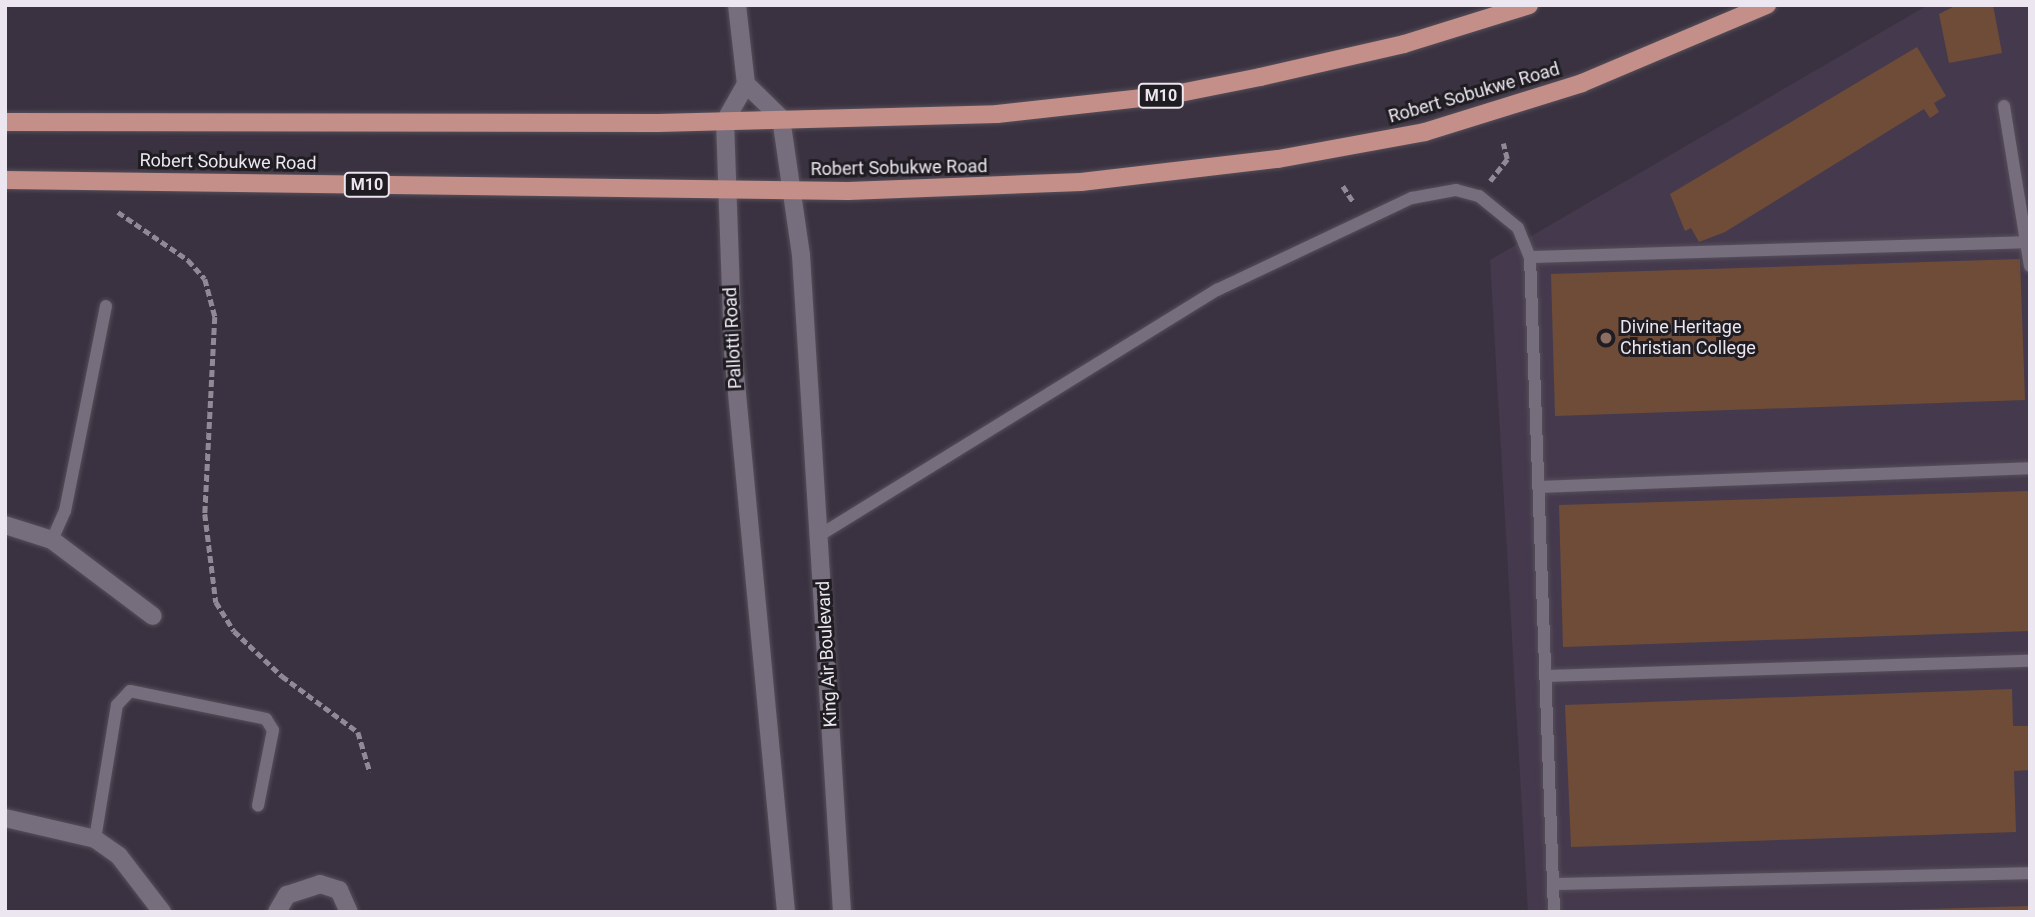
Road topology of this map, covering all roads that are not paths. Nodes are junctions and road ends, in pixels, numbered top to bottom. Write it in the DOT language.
graph roads {
  1 [pos="737,5"];
  2 [pos="1529,5"];
  3 [pos="1767,5"];
  4 [pos="746,84"];
  5 [pos="2004,106"];
  6 [pos="781,118"];
  7 [pos="725,121"];
  8 [pos="5,122"];
  9 [pos="5,180"];
  10 [pos="728,189"];
  11 [pos="792,190"];
  12 [pos="2027,242"];
  13 [pos="1530,257"];
  14 [pos="2030,265"];
  15 [pos="106,306"];
  16 [pos="2030,468"];
  17 [pos="1538,487"];
  18 [pos="5,524"];
  19 [pos="820,535"];
  20 [pos="52,540"];
  21 [pos="153,616"];
  22 [pos="2030,661"];
  23 [pos="1545,676"];
  24 [pos="258,806"];
  25 [pos="5,818"];
  26 [pos="95,839"];
  27 [pos="2030,873"];
  28 [pos="1553,884"];
  29 [pos="162,912"];
  30 [pos="277,912"];
  31 [pos="349,912"];
  32 [pos="786,912"];
  33 [pos="842,912"];
  34 [pos="1554,912"];
  1 -- 4 [label="street"];
  2 -- 6 [label="main road, M10"];
  3 -- 11 [label="main road, Robert Sobukwe Road / M10"];
  4 -- 6 [label="street"];
  4 -- 7 [label="street"];
  5 -- 12 [label="lane"];
  6 -- 7 [label="main road, M10"];
  6 -- 11 [label="street"];
  7 -- 8 [label="main road, M10"];
  7 -- 10 [label="street, Pallotti Road"];
  9 -- 10 [label="main road, Robert Sobukwe Road / M10"];
  10 -- 11 [label="main road, Robert Sobukwe Road / M10"];
  10 -- 32 [label="street, Pallotti Road"];
  11 -- 19 [label="street, King Air Boulevard"];
  12 -- 13 [label="lane"];
  12 -- 14 [label="lane"];
  13 -- 17 [label="lane"];
  13 -- 19 [label="lane"];
  15 -- 20 [label="lane"];
  16 -- 17 [label="lane"];
  17 -- 23 [label="lane"];
  18 -- 20 [label="street"];
  19 -- 33 [label="street, King Air Boulevard"];
  20 -- 21 [label="street"];
  22 -- 23 [label="lane"];
  23 -- 28 [label="lane"];
  24 -- 26 [label="lane"];
  25 -- 26 [label="street"];
  26 -- 29 [label="street"];
  27 -- 28 [label="lane"];
  28 -- 34 [label="lane"];
  30 -- 31 [label="street"];
}
